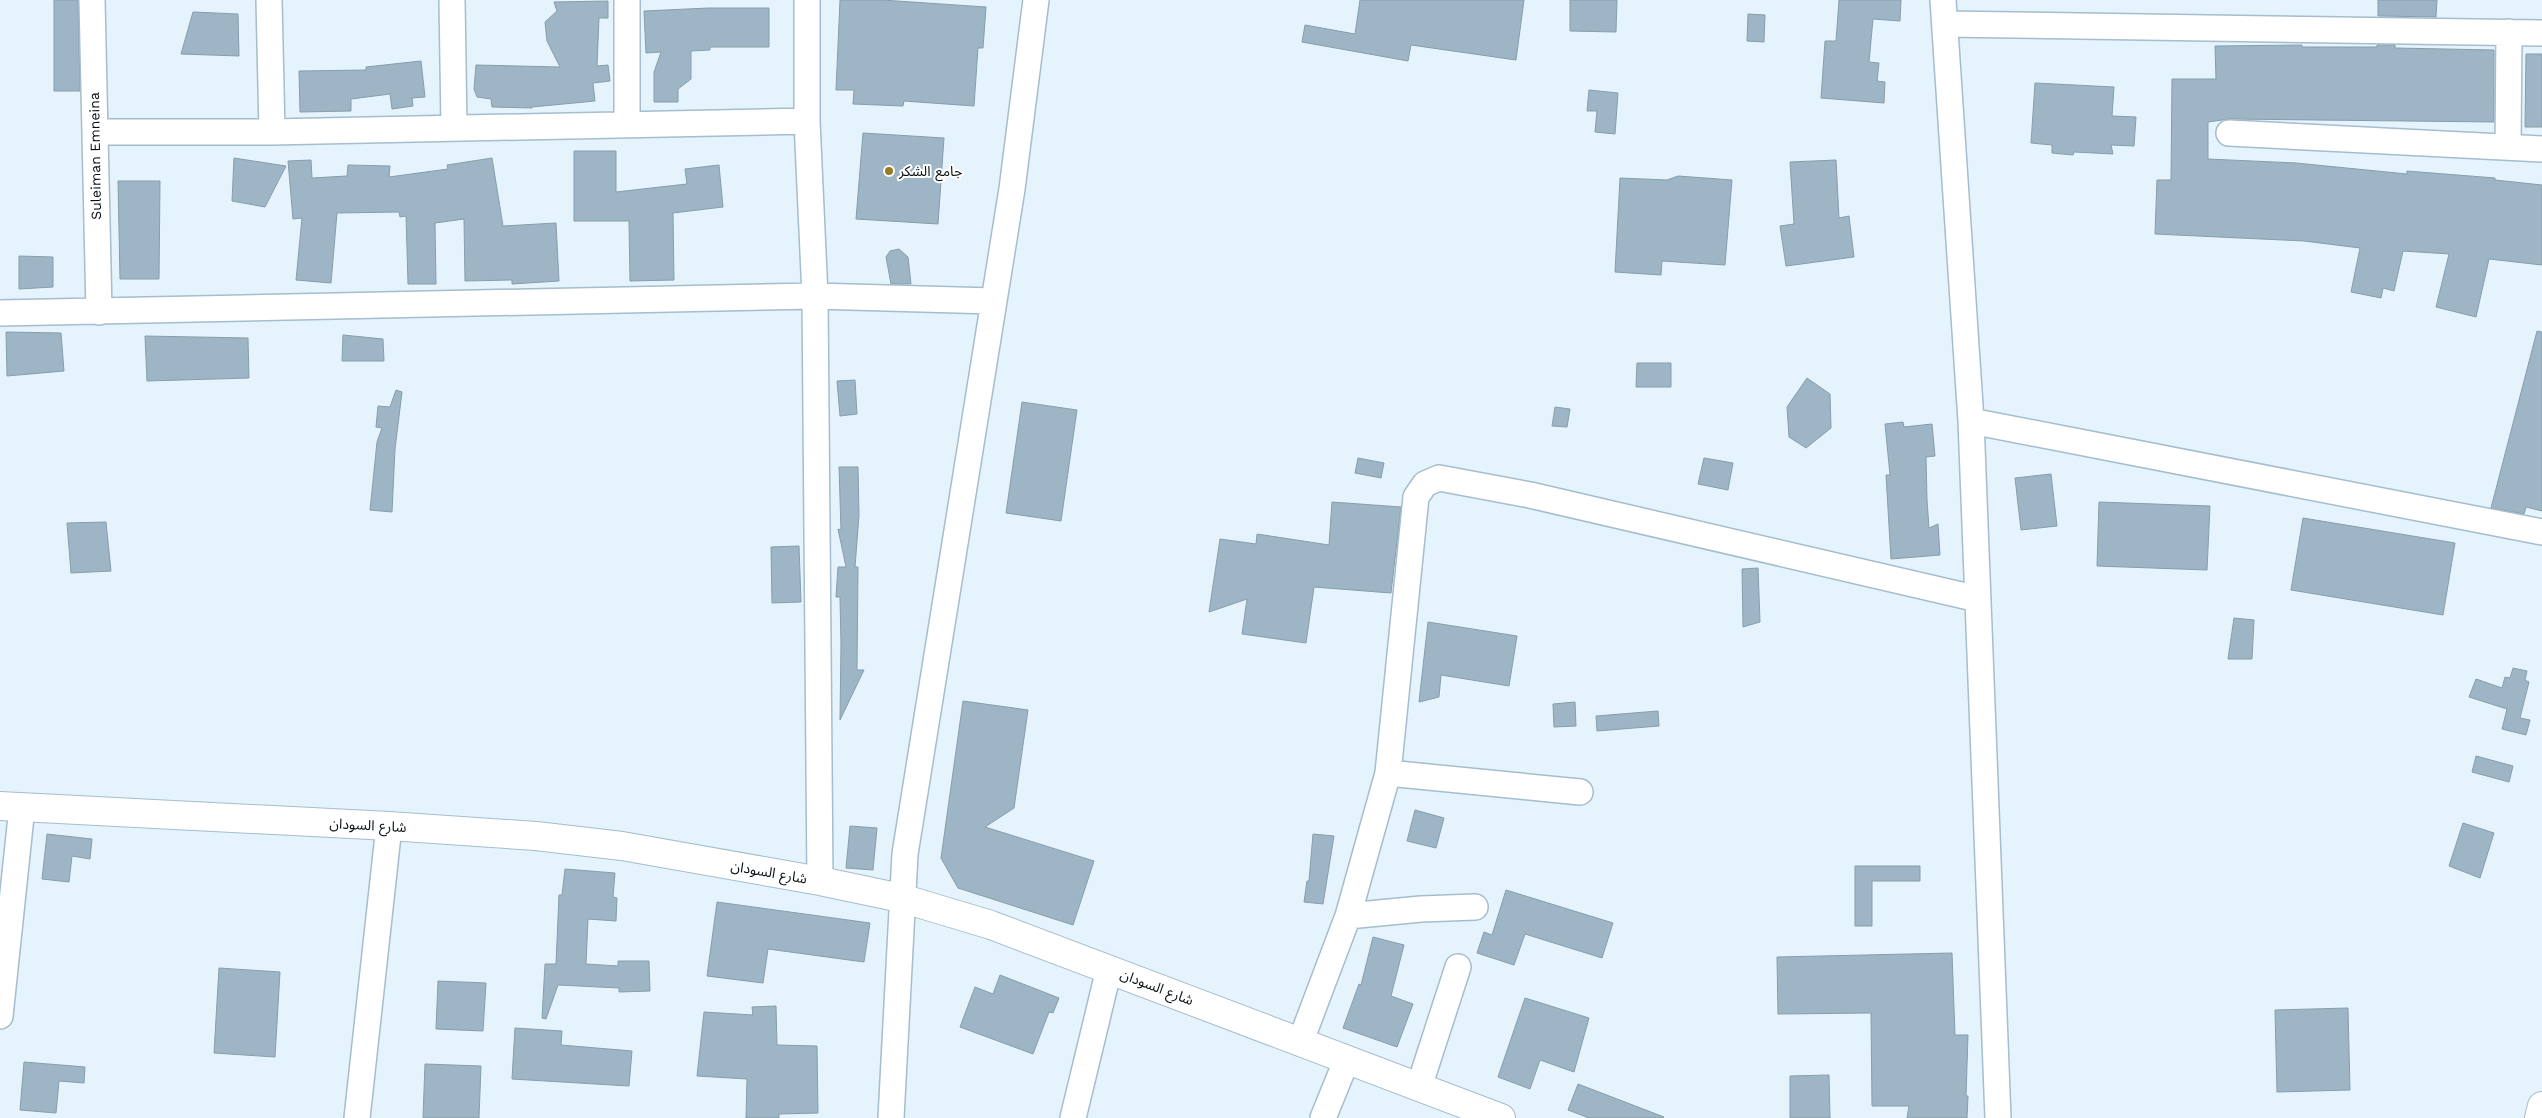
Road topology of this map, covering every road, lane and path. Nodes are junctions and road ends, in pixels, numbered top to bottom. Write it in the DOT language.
graph roads {
  1 [pos="92,0"];
  2 [pos="269,0"];
  3 [pos="452,0"];
  4 [pos="627,0"];
  5 [pos="807,0"];
  6 [pos="1036,0"];
  7 [pos="1944,12"];
  8 [pos="2509,32"];
  9 [pos="2542,33"];
  10 [pos="807,121"];
  11 [pos="627,124"];
  12 [pos="454,127"];
  13 [pos="95,132"];
  14 [pos="272,132"];
  15 [pos="2229,132"];
  16 [pos="2508,147"];
  17 [pos="2542,149"];
  18 [pos="815,296"];
  19 [pos="993,301"];
  20 [pos="99,312"];
  21 [pos="0,313"];
  22 [pos="1971,421"];
  23 [pos="2542,532"];
  24 [pos="1978,599"];
  25 [pos="1388,773"];
  26 [pos="1580,792"];
  27 [pos="11,807"];
  28 [pos="389,826"];
  29 [pos="820,881"];
  30 [pos="901,898"];
  31 [pos="1475,906"];
  32 [pos="1348,916"];
  33 [pos="1458,967"];
  34 [pos="1109,969"];
  35 [pos="0,1016"];
  36 [pos="1300,1043"];
  37 [pos="1347,1059"];
  38 [pos="1419,1087"];
  39 [pos="2542,1106"];
  40 [pos="357,1118"];
  41 [pos="891,1118"];
  42 [pos="1073,1118"];
  43 [pos="1323,1118"];
  44 [pos="1501,1118"];
  45 [pos="1998,1118"];
  46 [pos="2539,1118"];
  1 -- 13 [label="street, Suleiman Emneina"];
  2 -- 14 [label="street"];
  3 -- 12 [label="street"];
  4 -- 11 [label="street"];
  5 -- 10 [label="street"];
  6 -- 19 [label="street"];
  7 -- 8 [label="street"];
  7 -- 22 [label="street"];
  8 -- 9 [label="street"];
  8 -- 16 [label="street"];
  10 -- 11 [label="street"];
  10 -- 18 [label="street"];
  11 -- 12 [label="street"];
  12 -- 14 [label="street"];
  13 -- 14 [label="street"];
  13 -- 20 [label="street, Suleiman Emneina"];
  15 -- 16 [label="street"];
  16 -- 17 [label="street"];
  18 -- 19 [label="street"];
  18 -- 20 [label="street"];
  18 -- 29 [label="street"];
  19 -- 30 [label="street"];
  20 -- 21 [label="street"];
  22 -- 23 [label="street"];
  22 -- 24 [label="street"];
  24 -- 25 [label="street"];
  24 -- 45 [label="street"];
  25 -- 26 [label="street"];
  25 -- 32 [label="street"];
  27 -- 28 [label="main road, شارع السودان"];
  27 -- 35 [label="street"];
  28 -- 29 [label="main road, شارع السودان"];
  28 -- 40 [label="street"];
  29 -- 30 [label="main road, شارع السودان"];
  30 -- 34 [label="main road, شارع السودان"];
  30 -- 41 [label="street"];
  31 -- 32 [label="street"];
  32 -- 36 [label="street"];
  33 -- 38 [label="street"];
  34 -- 36 [label="main road, شارع السودان"];
  34 -- 42 [label="street"];
  36 -- 37 [label="main road, شارع السودان"];
  37 -- 38 [label="main road, شارع السودان"];
  37 -- 43 [label="street"];
  38 -- 44 [label="main road, شارع السودان"];
  39 -- 46 [label="main road"];
}
